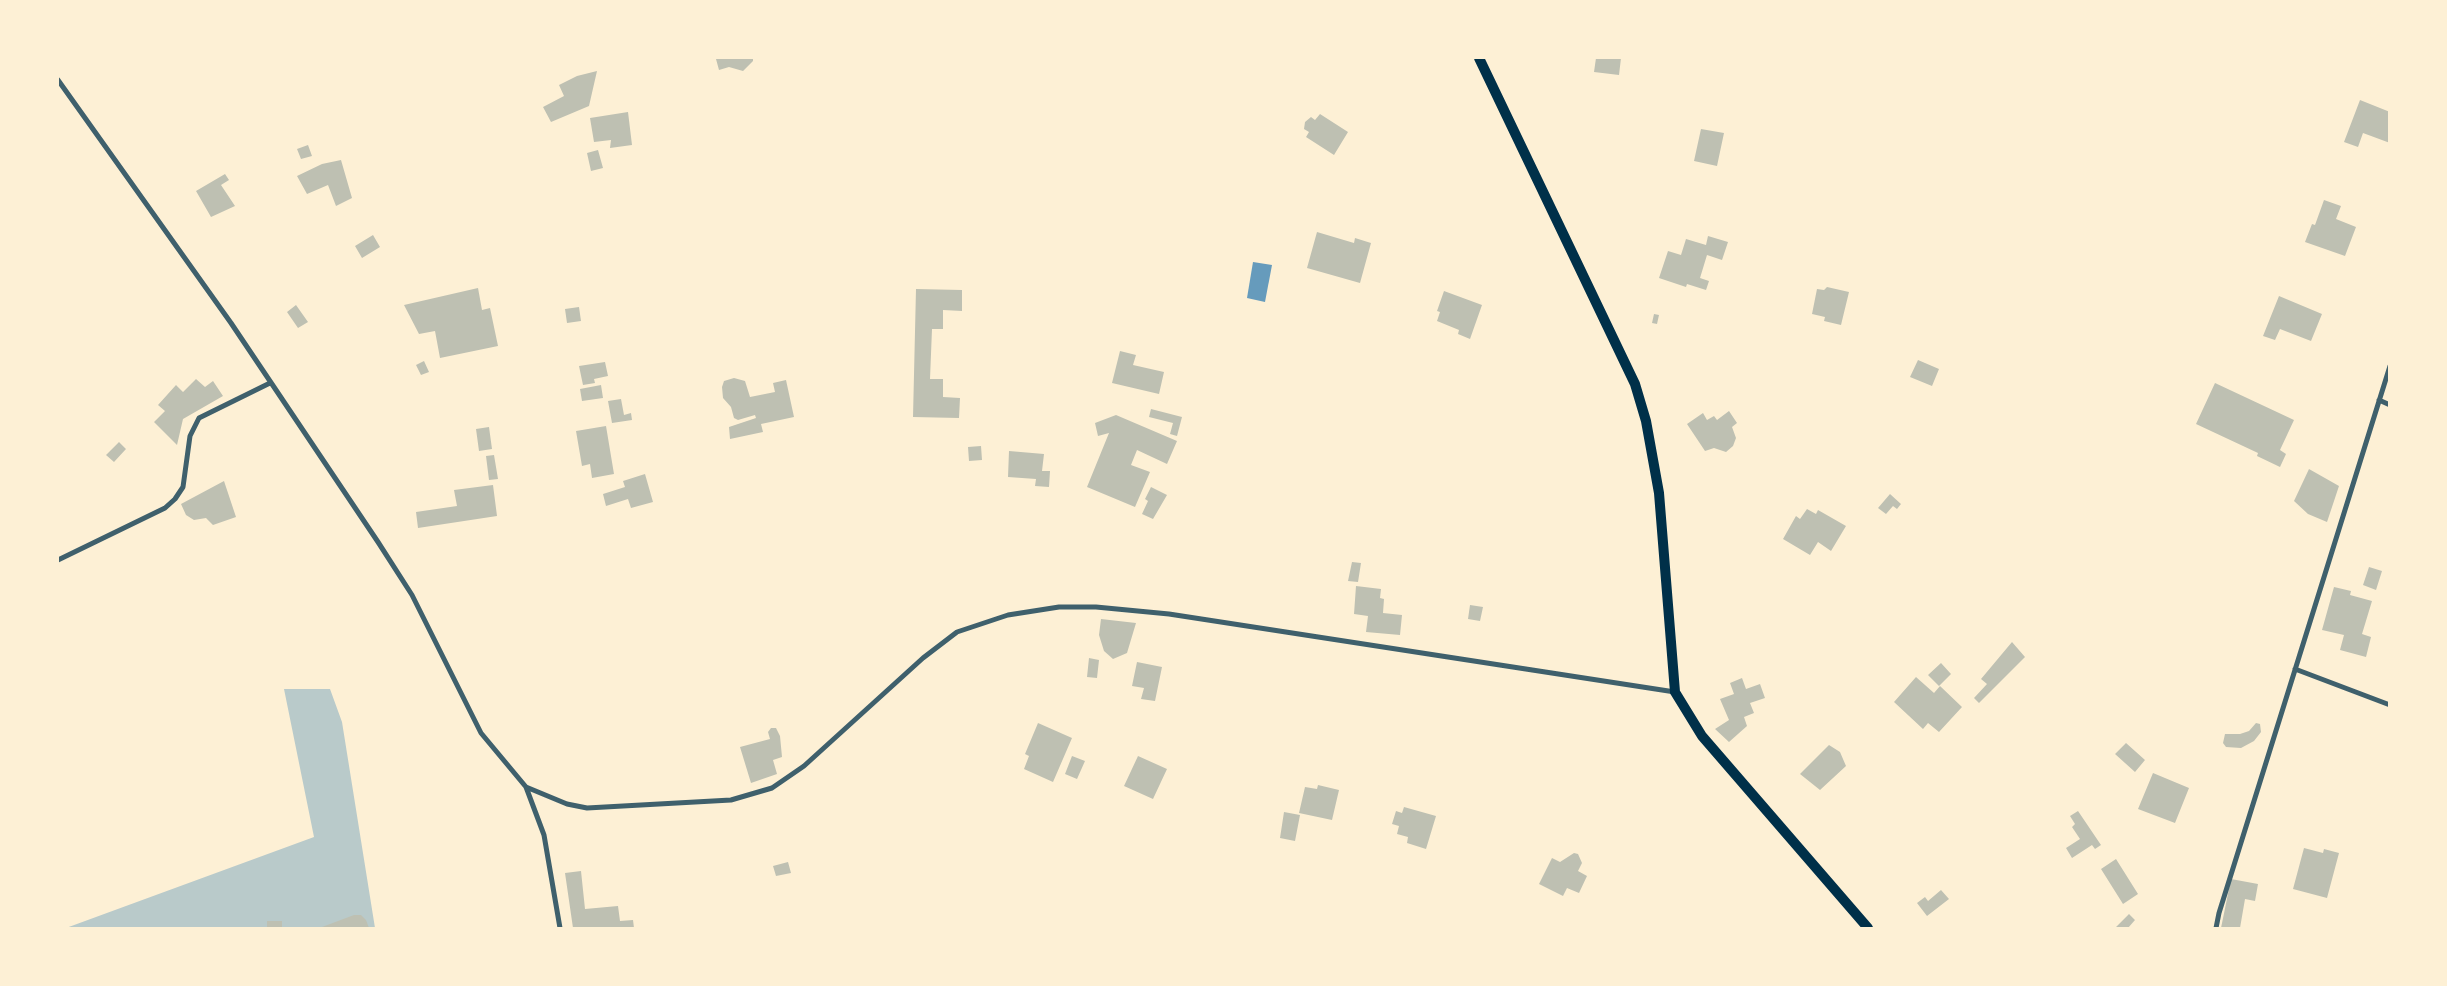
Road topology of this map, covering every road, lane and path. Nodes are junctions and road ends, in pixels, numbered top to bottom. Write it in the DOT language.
graph roads {
  1 [pos="1479,58"];
  2 [pos="58,80"];
  3 [pos="2390,366"];
  4 [pos="270,383"];
  5 [pos="2379,400"];
  6 [pos="2390,405"];
  7 [pos="58,560"];
  8 [pos="2295,669"];
  9 [pos="1675,692"];
  10 [pos="2390,705"];
  11 [pos="526,787"];
  12 [pos="560,928"];
  13 [pos="1868,928"];
  14 [pos="2216,928"];
  1 -- 9 [label="main road"];
  2 -- 4 [label="street"];
  3 -- 5 [label="street"];
  4 -- 7 [label="street"];
  4 -- 11 [label="street"];
  5 -- 6 [label="street"];
  5 -- 8 [label="street"];
  8 -- 10 [label="street"];
  8 -- 14 [label="street"];
  9 -- 11 [label="street"];
  9 -- 13 [label="main road"];
  11 -- 12 [label="street"];
}
